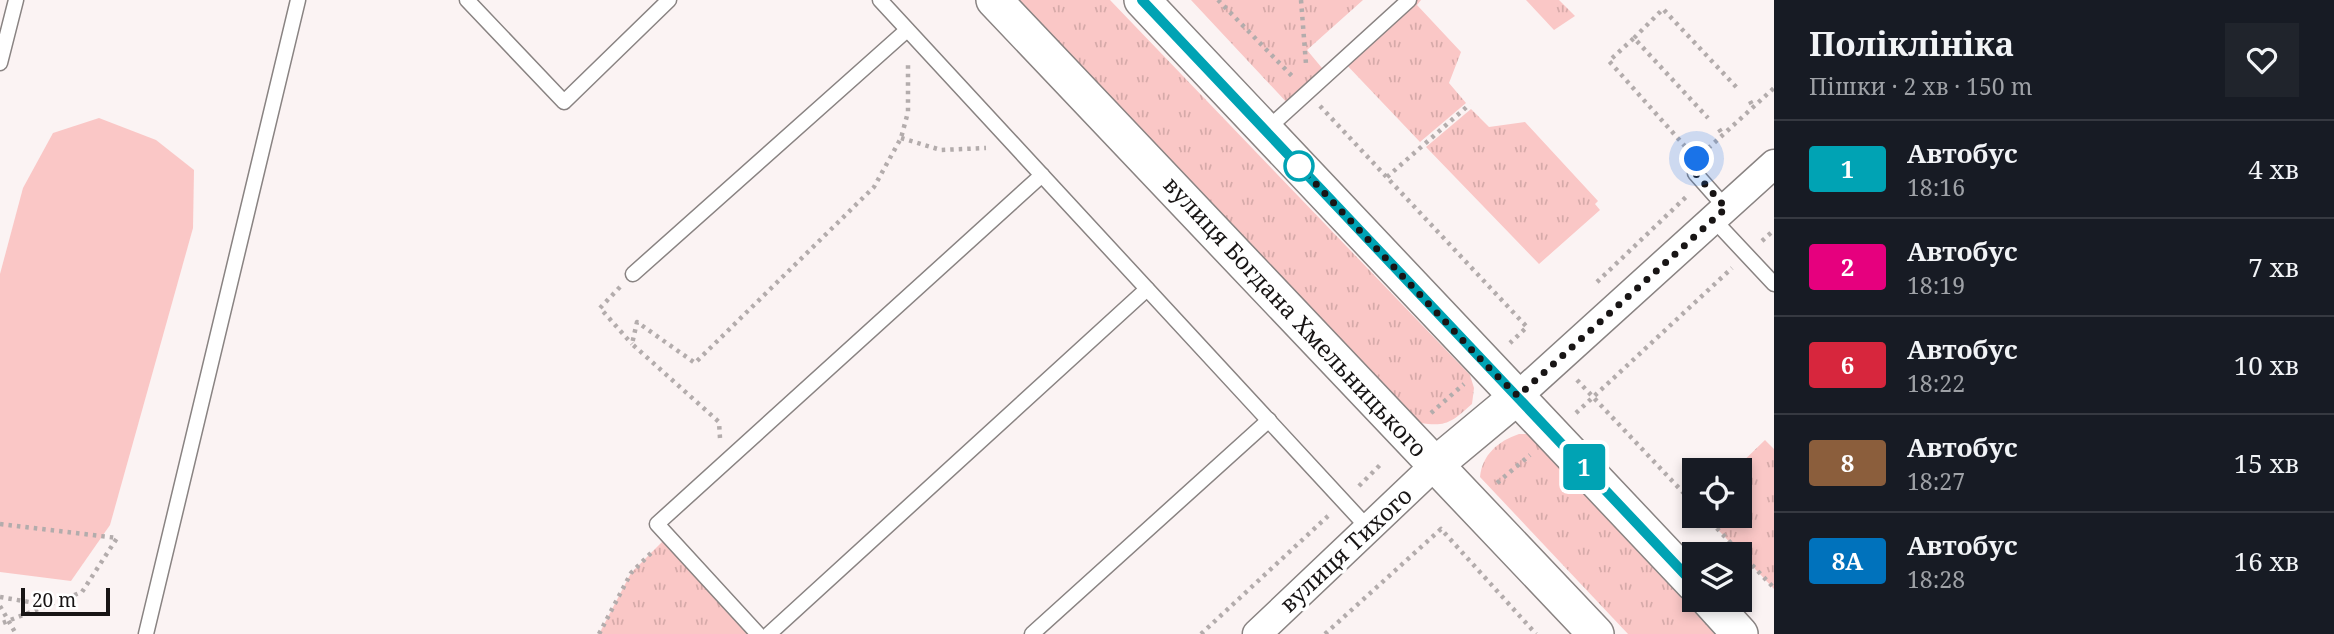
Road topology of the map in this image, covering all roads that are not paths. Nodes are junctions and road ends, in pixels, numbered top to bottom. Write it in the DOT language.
graph roads {
  1 [pos="16,0"];
  2 [pos="298,0"];
  3 [pos="467,0"];
  4 [pos="668,0"];
  5 [pos="880,0"];
  6 [pos="994,0"];
  7 [pos="1142,0"];
  8 [pos="1409,0"];
  9 [pos="907,30"];
  10 [pos="0,64"];
  11 [pos="1266,130"];
  12 [pos="1774,164"];
  13 [pos="1695,173"];
  14 [pos="1042,175"];
  15 [pos="1720,214"];
  16 [pos="633,274"];
  17 [pos="1774,284"];
  18 [pos="1147,289"];
  19 [pos="1518,396"];
  20 [pos="1269,420"];
  21 [pos="1435,466"];
  22 [pos="1369,529"];
  23 [pos="1682,571"];
  24 [pos="1720,612"];
  25 [pos="1271,629"];
  26 [pos="146,634"];
  27 [pos="758,634"];
  28 [pos="769,634"];
  29 [pos="1032,634"];
  30 [pos="1596,634"];
  31 [pos="1740,634"];
  1 -- 10 [label="lane"];
  2 -- 26 [label="lane"];
  3 -- 4 [label="lane"];
  5 -- 9 [label="lane"];
  6 -- 21 [label="street, вулиця Богдана Хмельницького"];
  7 -- 11 [label="street"];
  8 -- 11 [label="lane"];
  9 -- 14 [label="lane"];
  9 -- 16 [label="lane"];
  11 -- 19 [label="street"];
  12 -- 15 [label="street"];
  13 -- 15 [label="lane"];
  14 -- 18 [label="lane"];
  14 -- 27 [label="lane"];
  15 -- 17 [label="lane"];
  15 -- 19 [label="street"];
  18 -- 20 [label="lane"];
  18 -- 28 [label="lane"];
  19 -- 21 [label="street"];
  19 -- 23 [label="street"];
  20 -- 22 [label="lane"];
  20 -- 29 [label="lane"];
  21 -- 22 [label="street, вулиця Тихого"];
  21 -- 30 [label="street, вулиця Богдана Хмельницького"];
  22 -- 25 [label="street, вулиця Тихого"];
  24 -- 31 [label="street"];
}
